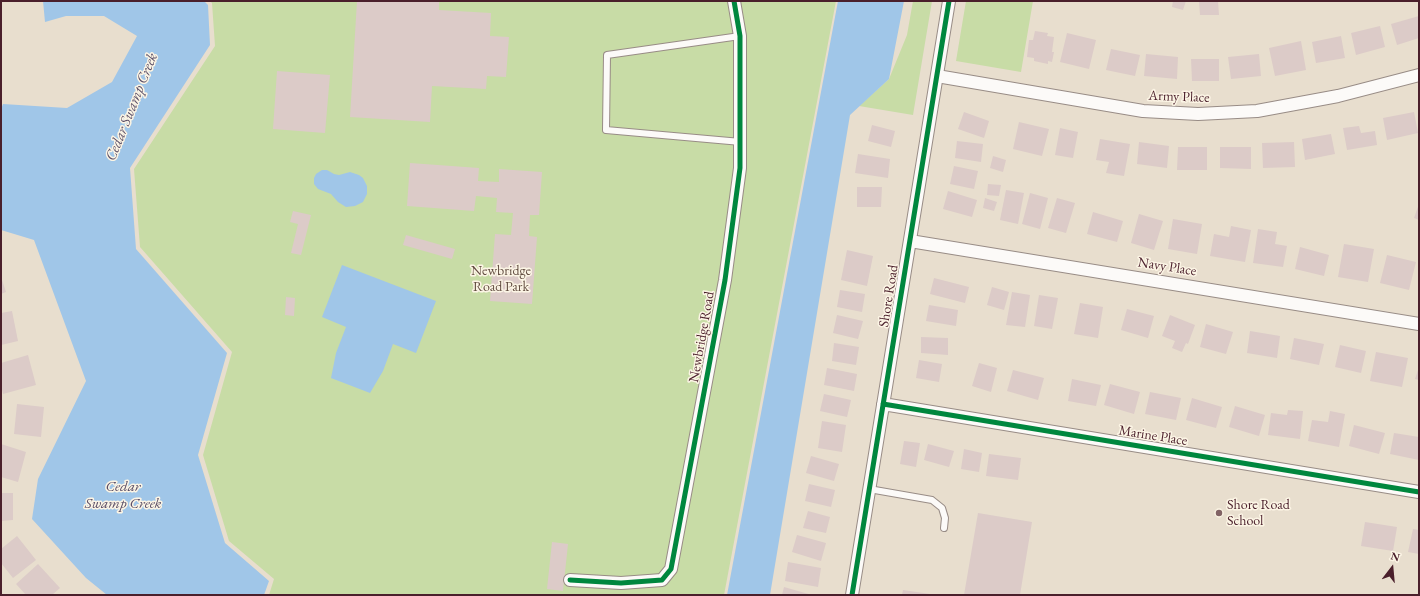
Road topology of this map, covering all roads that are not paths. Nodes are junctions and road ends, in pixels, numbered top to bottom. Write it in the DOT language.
graph roads {
  1 [pos="734,1"];
  2 [pos="949,1"];
  3 [pos="740,36"];
  4 [pos="1419,74"];
  5 [pos="937,76"];
  6 [pos="740,142"];
  7 [pos="910,240"];
  8 [pos="1419,324"];
  9 [pos="883,404"];
  10 [pos="869,490"];
  11 [pos="1419,492"];
  12 [pos="944,528"];
  13 [pos="570,580"];
  14 [pos="852,595"];
  1 -- 3 [label="street, Newbridge Road"];
  2 -- 5 [label="street, Shore Road"];
  3 -- 6 [label="street, Newbridge Road"];
  3 -- 6 [label="lane"];
  4 -- 5 [label="street, Army Place"];
  5 -- 7 [label="street, Shore Road"];
  6 -- 13 [label="street, Newbridge Road"];
  7 -- 8 [label="street, Navy Place"];
  7 -- 9 [label="street, Shore Road"];
  9 -- 10 [label="street, Shore Road"];
  9 -- 11 [label="street, Marine Place"];
  10 -- 12 [label="lane"];
  10 -- 14 [label="street, Shore Road"];
}
